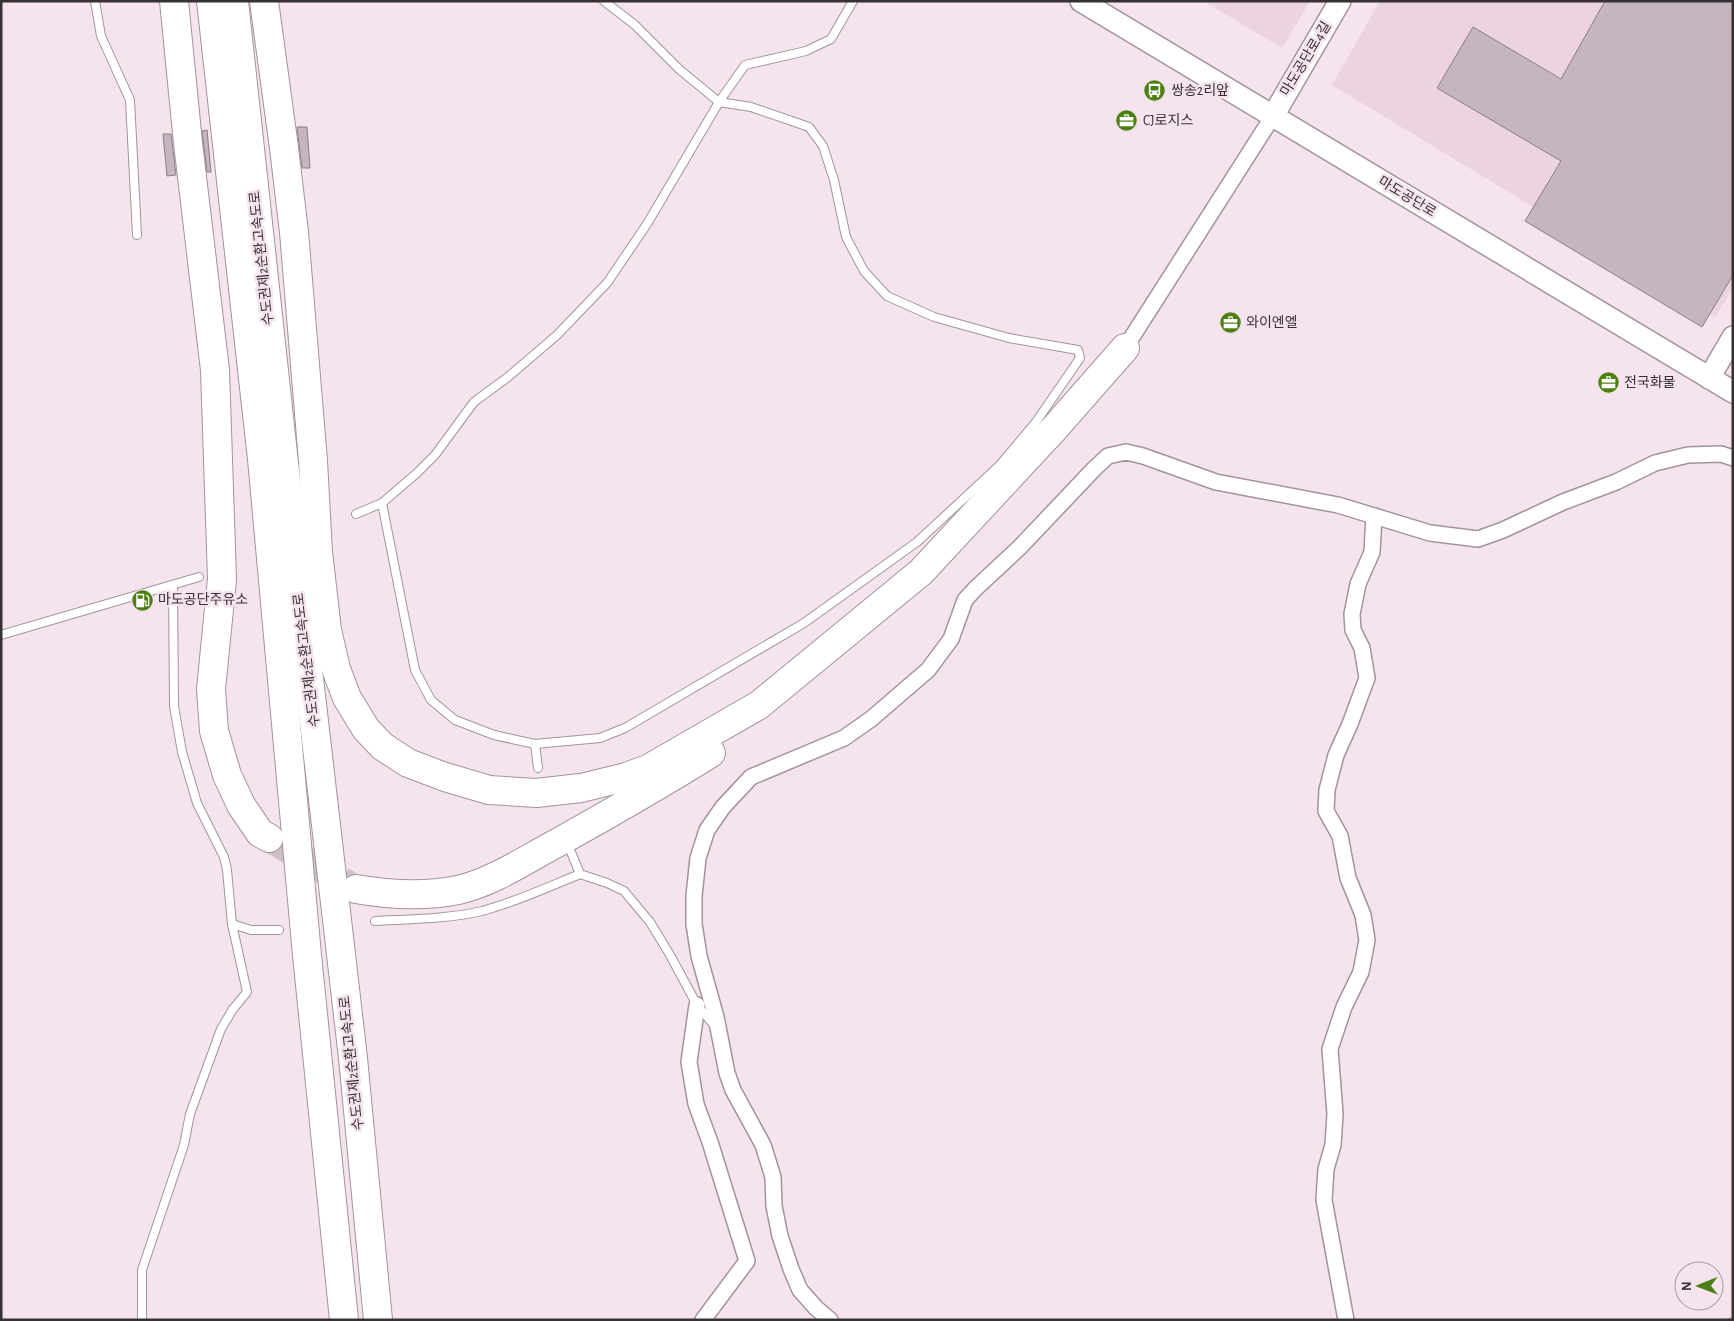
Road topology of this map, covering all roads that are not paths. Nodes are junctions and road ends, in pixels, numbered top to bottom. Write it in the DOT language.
graph roads {
  1 [pos="95,1"];
  2 [pos="174,1"];
  3 [pos="210,1"];
  4 [pos="234,1"];
  5 [pos="264,1"];
  6 [pos="604,1"];
  7 [pos="853,1"];
  8 [pos="1082,1"];
  9 [pos="1340,1"];
  10 [pos="719,102"];
  11 [pos="1272,116"];
  12 [pos="137,235"];
  13 [pos="1733,337"];
  14 [pos="1125,348"];
  15 [pos="1709,378"];
  16 [pos="1733,392"];
  17 [pos="1733,458"];
  18 [pos="382,503"];
  19 [pos="356,514"];
  20 [pos="1374,516"];
  21 [pos="199,578"];
  22 [pos="173,586"];
  23 [pos="1,635"];
  24 [pos="535,744"];
  25 [pos="538,768"];
  26 [pos="269,838"];
  27 [pos="571,852"];
  28 [pos="580,874"];
  29 [pos="356,889"];
  30 [pos="375,921"];
  31 [pos="232,924"];
  32 [pos="279,930"];
  33 [pos="697,1005"];
  34 [pos="719,1030"];
  35 [pos="142,1320"];
  36 [pos="344,1320"];
  37 [pos="378,1320"];
  38 [pos="703,1320"];
  39 [pos="830,1320"];
  40 [pos="1346,1320"];
  1 -- 12 [label="lane"];
  2 -- 26 [label="highway"];
  3 -- 36 [label="highway, 수도권제2순환고속도로"];
  4 -- 37 [label="highway, 수도권제2순환고속도로"];
  5 -- 14 [label="highway"];
  6 -- 10 [label="lane"];
  7 -- 10 [label="lane"];
  8 -- 11 [label="main road, 마도공단로"];
  9 -- 11 [label="main road, 마도공단로4길"];
  10 -- 18 [label="lane"];
  10 -- 24 [label="lane"];
  11 -- 14 [label="street"];
  11 -- 15 [label="main road, 마도공단로"];
  13 -- 15 [label="main road"];
  14 -- 29 [label="highway"];
  15 -- 16 [label="main road, 마도공단로"];
  17 -- 20 [label="street"];
  18 -- 19 [label="lane"];
  18 -- 24 [label="lane"];
  20 -- 34 [label="street"];
  20 -- 40 [label="street"];
  21 -- 22 [label="lane"];
  22 -- 23 [label="lane"];
  22 -- 31 [label="lane"];
  24 -- 25 [label="lane"];
  27 -- 28 [label="lane"];
  28 -- 30 [label="lane"];
  28 -- 33 [label="lane"];
  31 -- 32 [label="lane"];
  31 -- 35 [label="lane"];
  33 -- 34 [label="lane"];
  33 -- 38 [label="street"];
  34 -- 39 [label="street"];
}
